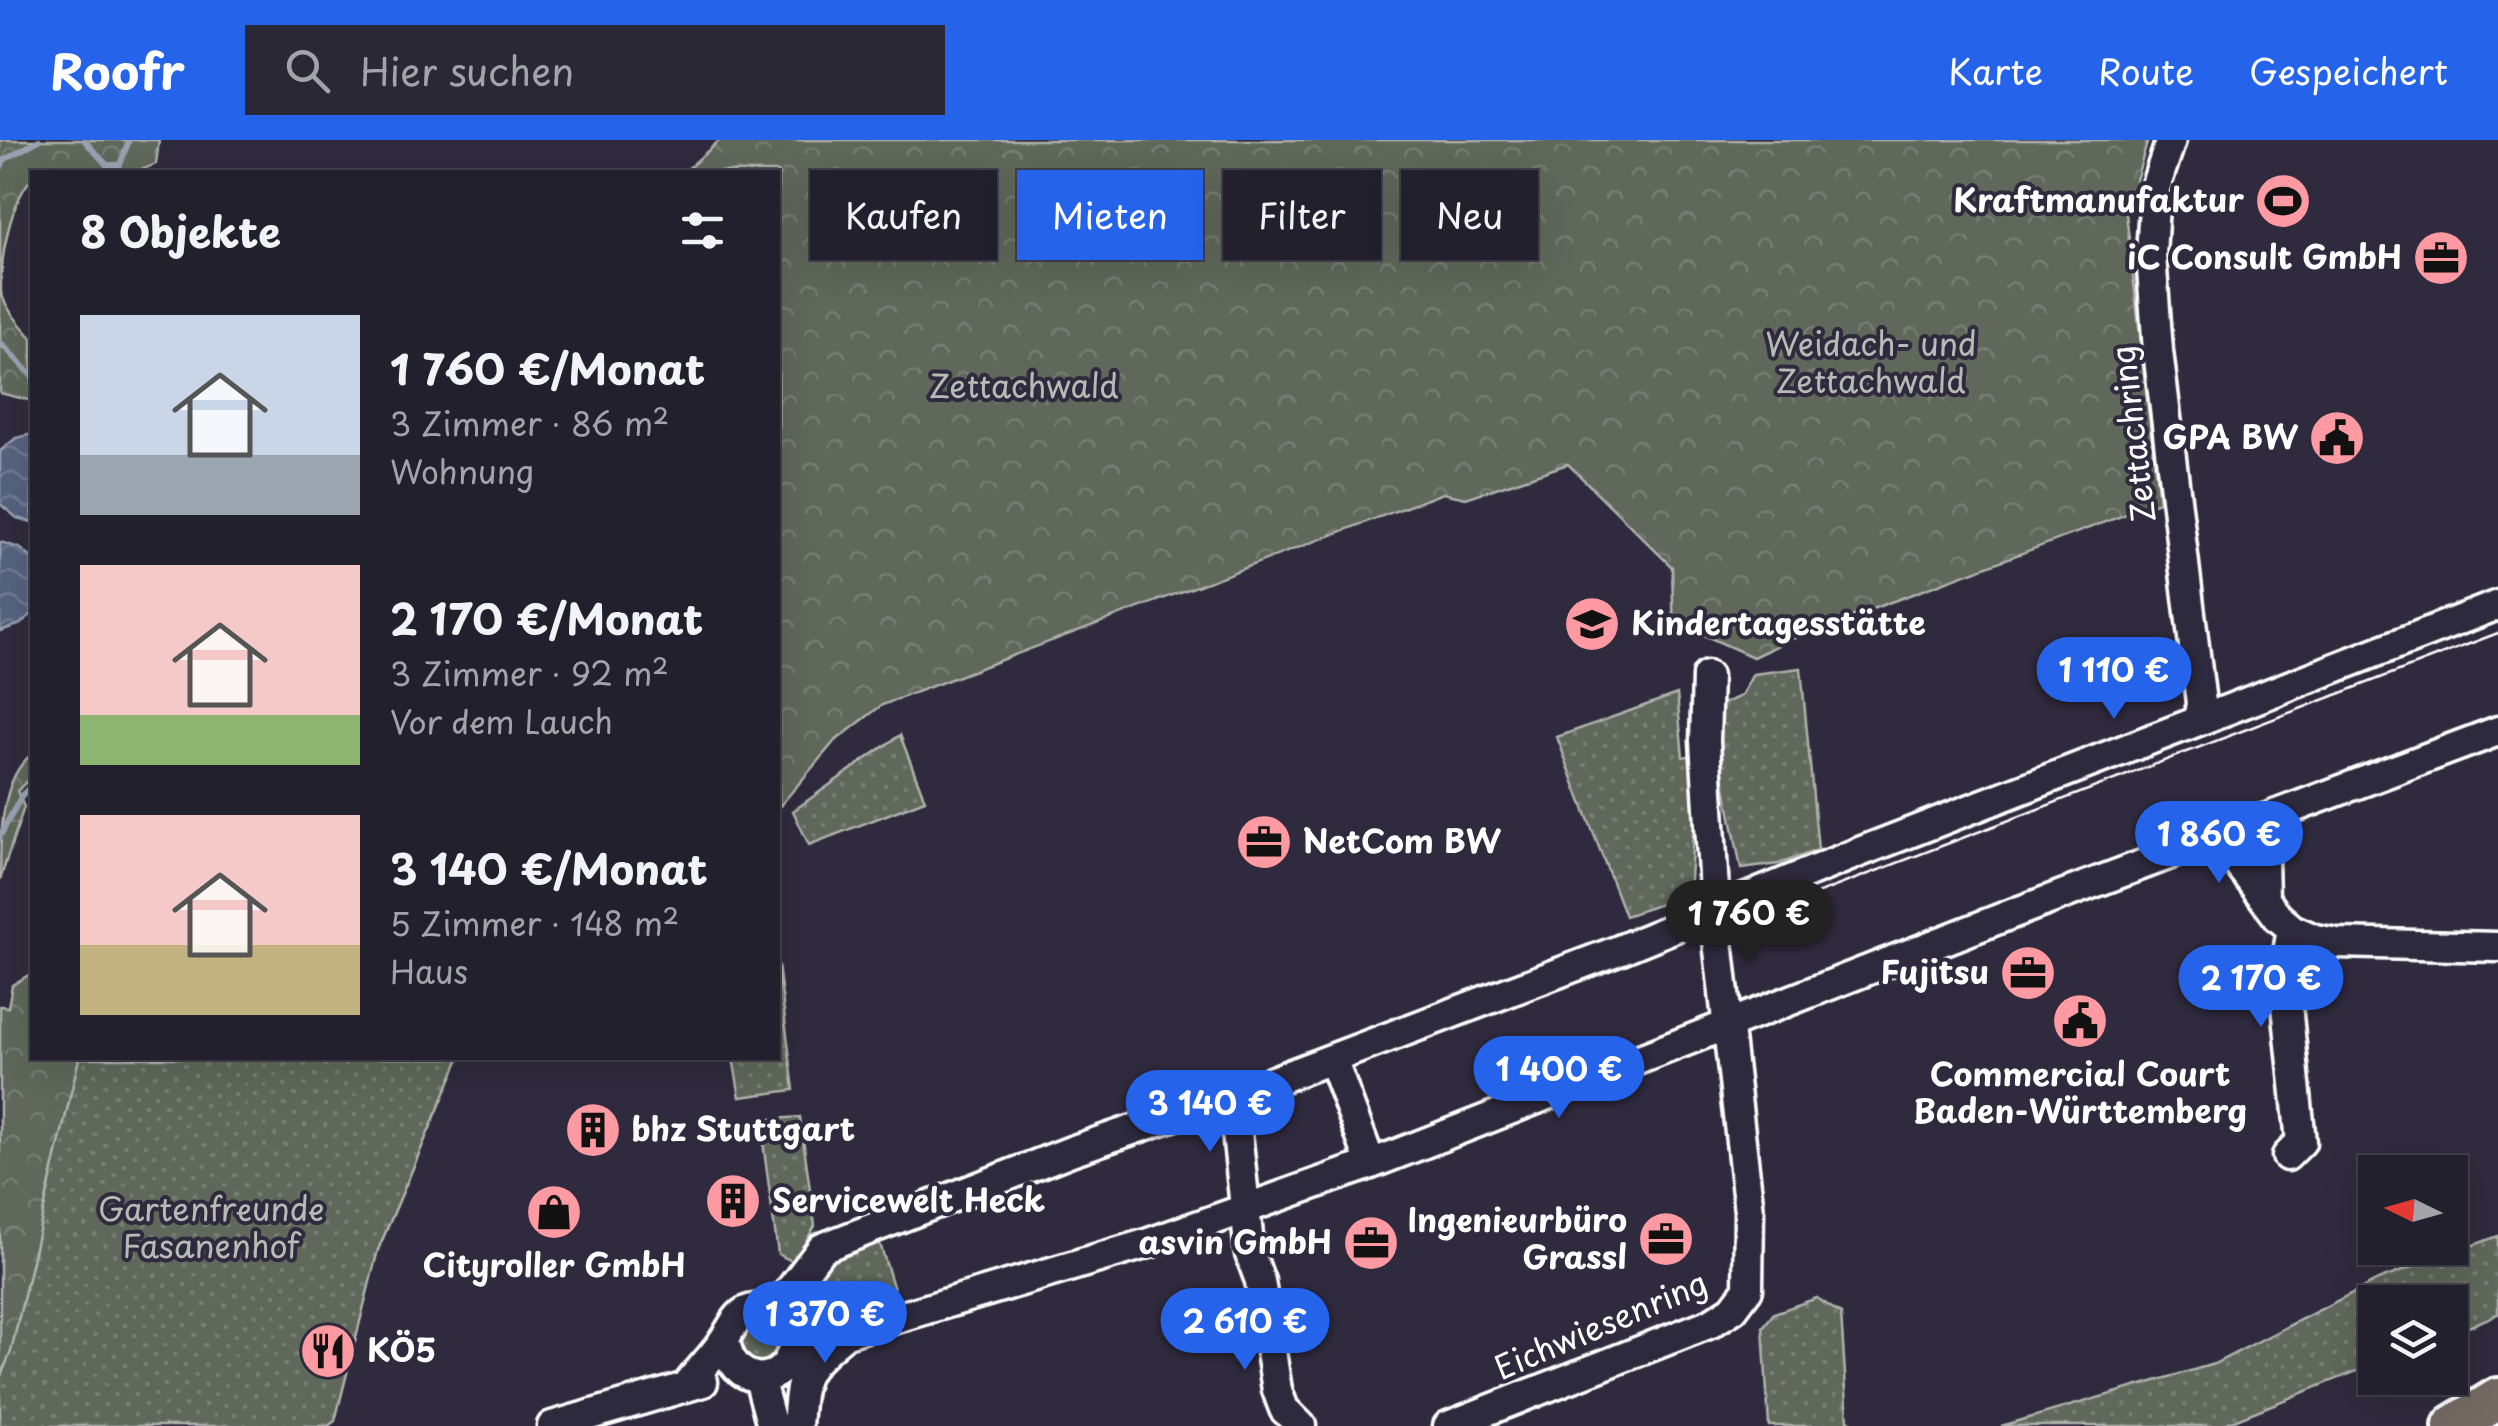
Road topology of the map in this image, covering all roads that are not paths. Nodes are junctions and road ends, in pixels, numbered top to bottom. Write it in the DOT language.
graph roads {
  1 [pos="2171,140"];
  2 [pos="2498,605"];
  3 [pos="1707,676"];
  4 [pos="2198,721"];
  5 [pos="2498,731"];
  6 [pos="2262,819"];
  7 [pos="2199,843"];
  8 [pos="2264,897"];
  9 [pos="1715,910"];
  10 [pos="2292,929"];
  11 [pos="2498,947"];
  12 [pos="1725,1024"];
  13 [pos="1332,1059"];
  14 [pos="1241,1092"];
  15 [pos="2287,1156"];
  16 [pos="1371,1164"];
  17 [pos="1254,1206"];
  18 [pos="846,1333"];
  19 [pos="725,1340"];
  20 [pos="760,1372"];
  21 [pos="686,1387"];
  22 [pos="2498,1400"];
  23 [pos="552,1426"];
  24 [pos="772,1426"];
  25 [pos="794,1426"];
  26 [pos="1301,1426"];
  27 [pos="1448,1426"];
  28 [pos="2454,1426"];
  1 -- 4 [label="street, Zettachring"];
  2 -- 4 [label="street"];
  3 -- 9 [label="street, Eichwiesenring"];
  4 -- 9 [label="street"];
  5 -- 6 [label="street"];
  6 -- 7 [label="street"];
  6 -- 8 [label="street"];
  7 -- 8 [label="street"];
  7 -- 12 [label="street"];
  8 -- 10 [label="street"];
  9 -- 12 [label="street, Eichwiesenring"];
  9 -- 13 [label="street"];
  10 -- 11 [label="street"];
  10 -- 15 [label="street"];
  12 -- 16 [label="street"];
  12 -- 27 [label="street, Eichwiesenring"];
  13 -- 14 [label="street"];
  13 -- 16 [label="street"];
  14 -- 17 [label="street"];
  14 -- 19 [label="street"];
  16 -- 17 [label="street"];
  17 -- 18 [label="street"];
  17 -- 26 [label="street"];
  18 -- 20 [label="street"];
  18 -- 25 [label="street"];
  19 -- 20 [label="street"];
  19 -- 21 [label="street"];
  20 -- 21 [label="street"];
  20 -- 24 [label="street"];
  20 -- 25 [label="street"];
  21 -- 23 [label="street"];
  22 -- 28 [label="highway"];
}
